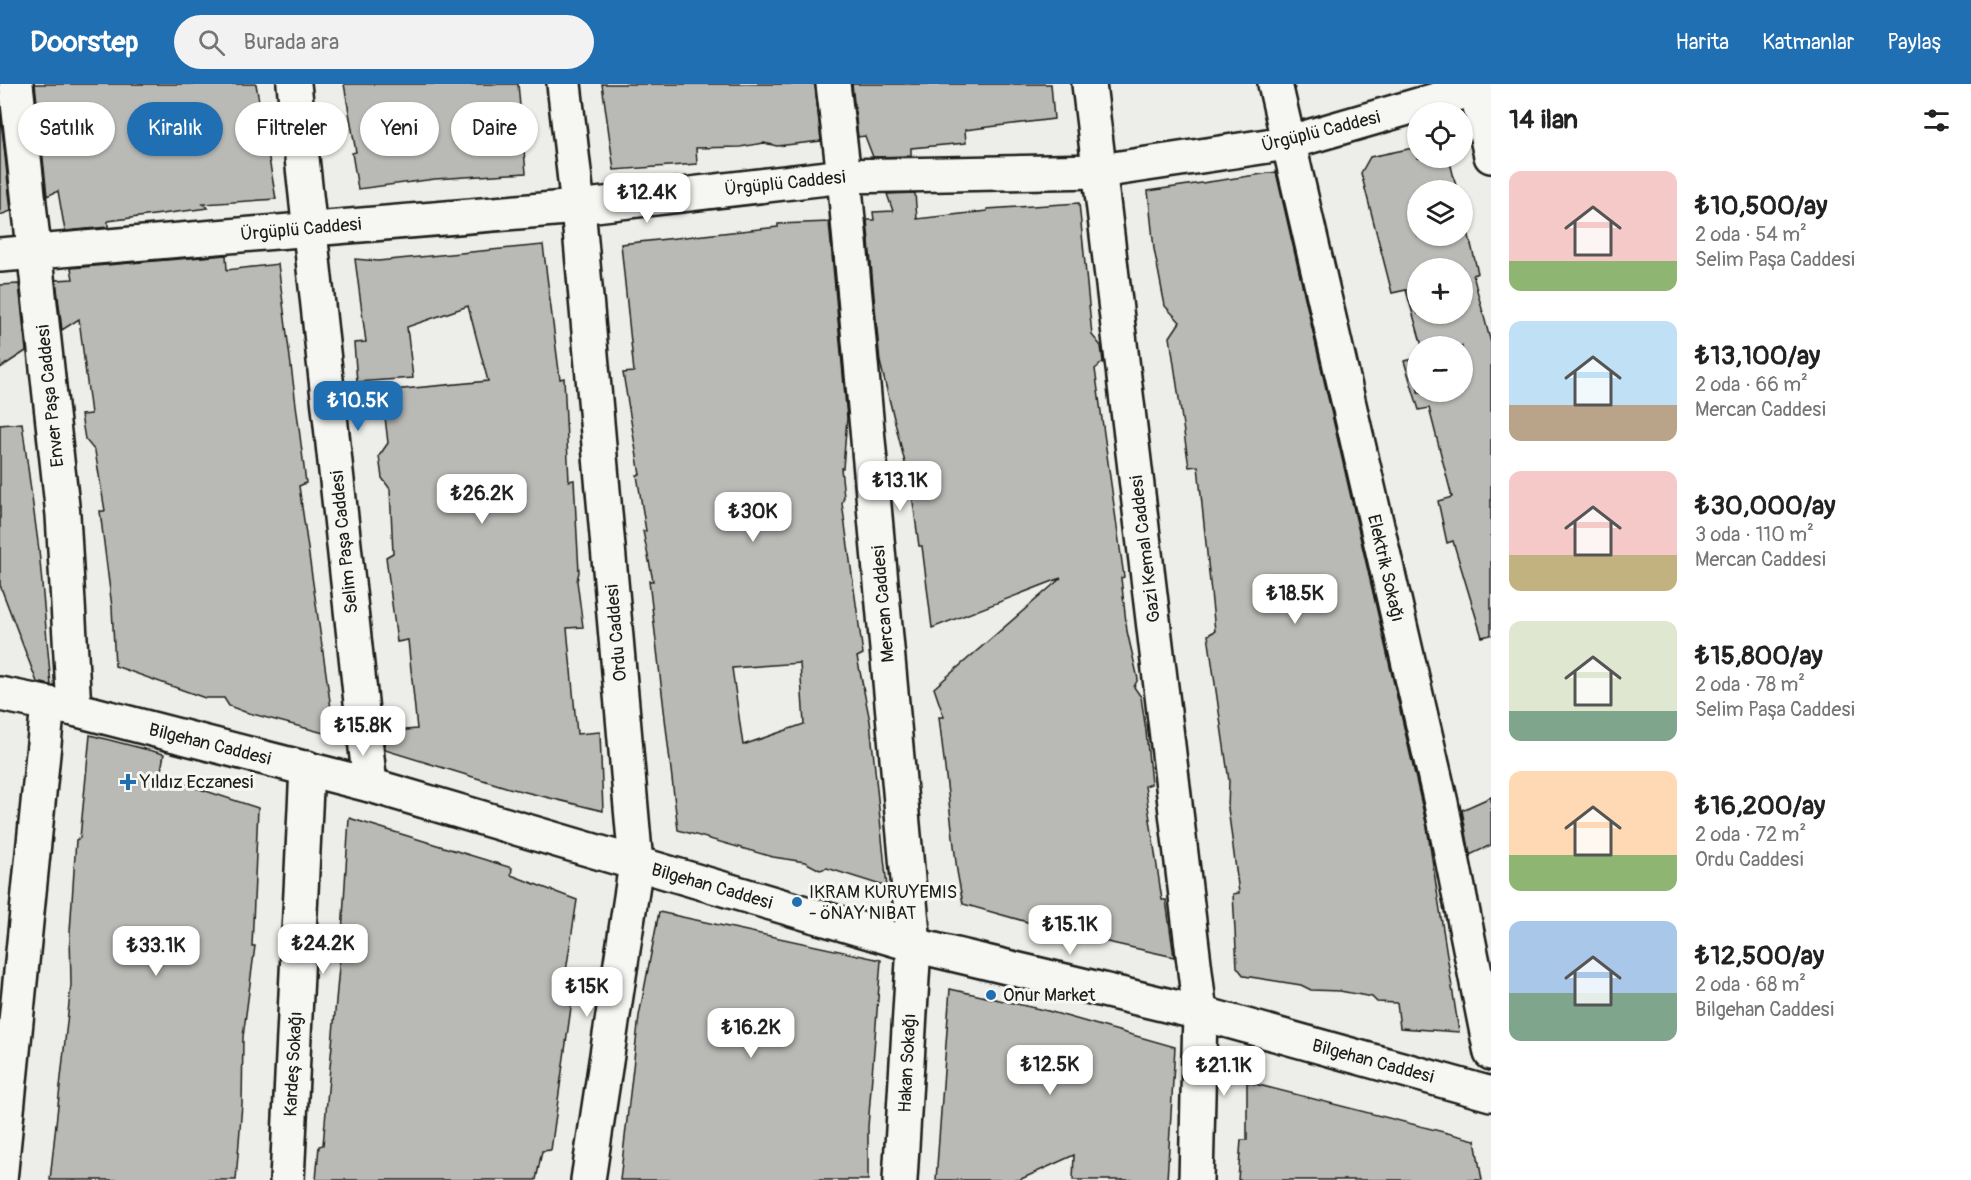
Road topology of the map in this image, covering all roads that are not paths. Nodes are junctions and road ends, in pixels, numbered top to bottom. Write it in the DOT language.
graph roads {
  1 [pos="16,84"];
  2 [pos="294,84"];
  3 [pos="564,84"];
  4 [pos="833,84"];
  5 [pos="1089,84"];
  6 [pos="1275,84"];
  7 [pos="1481,86"];
  8 [pos="1287,143"];
  9 [pos="1491,156"];
  10 [pos="1100,171"];
  11 [pos="844,176"];
  12 [pos="578,207"];
  13 [pos="310,228"];
  14 [pos="35,251"];
  15 [pos="0,255"];
  16 [pos="0,694"];
  17 [pos="61,706"];
  18 [pos="307,768"];
  19 [pos="370,785"];
  20 [pos="636,864"];
  21 [pos="914,945"];
  22 [pos="1200,1013"];
  23 [pos="1491,1053"];
  24 [pos="1491,1094"];
  25 [pos="0,1180"];
  26 [pos="287,1180"];
  27 [pos="588,1180"];
  28 [pos="900,1180"];
  29 [pos="1197,1180"];
  1 -- 14 [label="street, Enver Paşa Caddesi"];
  2 -- 13 [label="street, Selim Paşa Caddesi"];
  3 -- 12 [label="street, Ordu Caddesi"];
  4 -- 11 [label="street, Mercan Caddesi"];
  5 -- 10 [label="street, Gazi Kemal Caddesi"];
  6 -- 8 [label="street, Elektrik Sokağı"];
  7 -- 8 [label="street, Ürgüplü Caddesi"];
  7 -- 9 [label="street"];
  8 -- 10 [label="street, Ürgüplü Caddesi"];
  8 -- 23 [label="street, Elektrik Sokağı"];
  10 -- 11 [label="street, Ürgüplü Caddesi"];
  10 -- 22 [label="street, Gazi Kemal Caddesi"];
  11 -- 12 [label="street, Ürgüplü Caddesi"];
  11 -- 21 [label="street, Mercan Caddesi"];
  12 -- 13 [label="street, Ürgüplü Caddesi"];
  12 -- 20 [label="street, Ordu Caddesi"];
  13 -- 14 [label="street, Ürgüplü Caddesi"];
  13 -- 19 [label="street, Selim Paşa Caddesi"];
  14 -- 15 [label="street, Ürgüplü Caddesi"];
  14 -- 17 [label="street, Enver Paşa Caddesi"];
  16 -- 17 [label="street, Bilgehan Caddesi"];
  17 -- 18 [label="street, Bilgehan Caddesi"];
  17 -- 25 [label="street, Enver Paşa Caddesi"];
  18 -- 19 [label="street, Bilgehan Caddesi"];
  18 -- 26 [label="street, Kardeş Sokağı"];
  19 -- 20 [label="street, Bilgehan Caddesi"];
  20 -- 21 [label="street, Bilgehan Caddesi"];
  20 -- 27 [label="street, Ordu Caddesi"];
  21 -- 22 [label="street, Bilgehan Caddesi"];
  21 -- 28 [label="street, Hakan Sokağı"];
  22 -- 24 [label="street, Bilgehan Caddesi"];
  22 -- 29 [label="street, Gazi Kemal Caddesi"];
}
